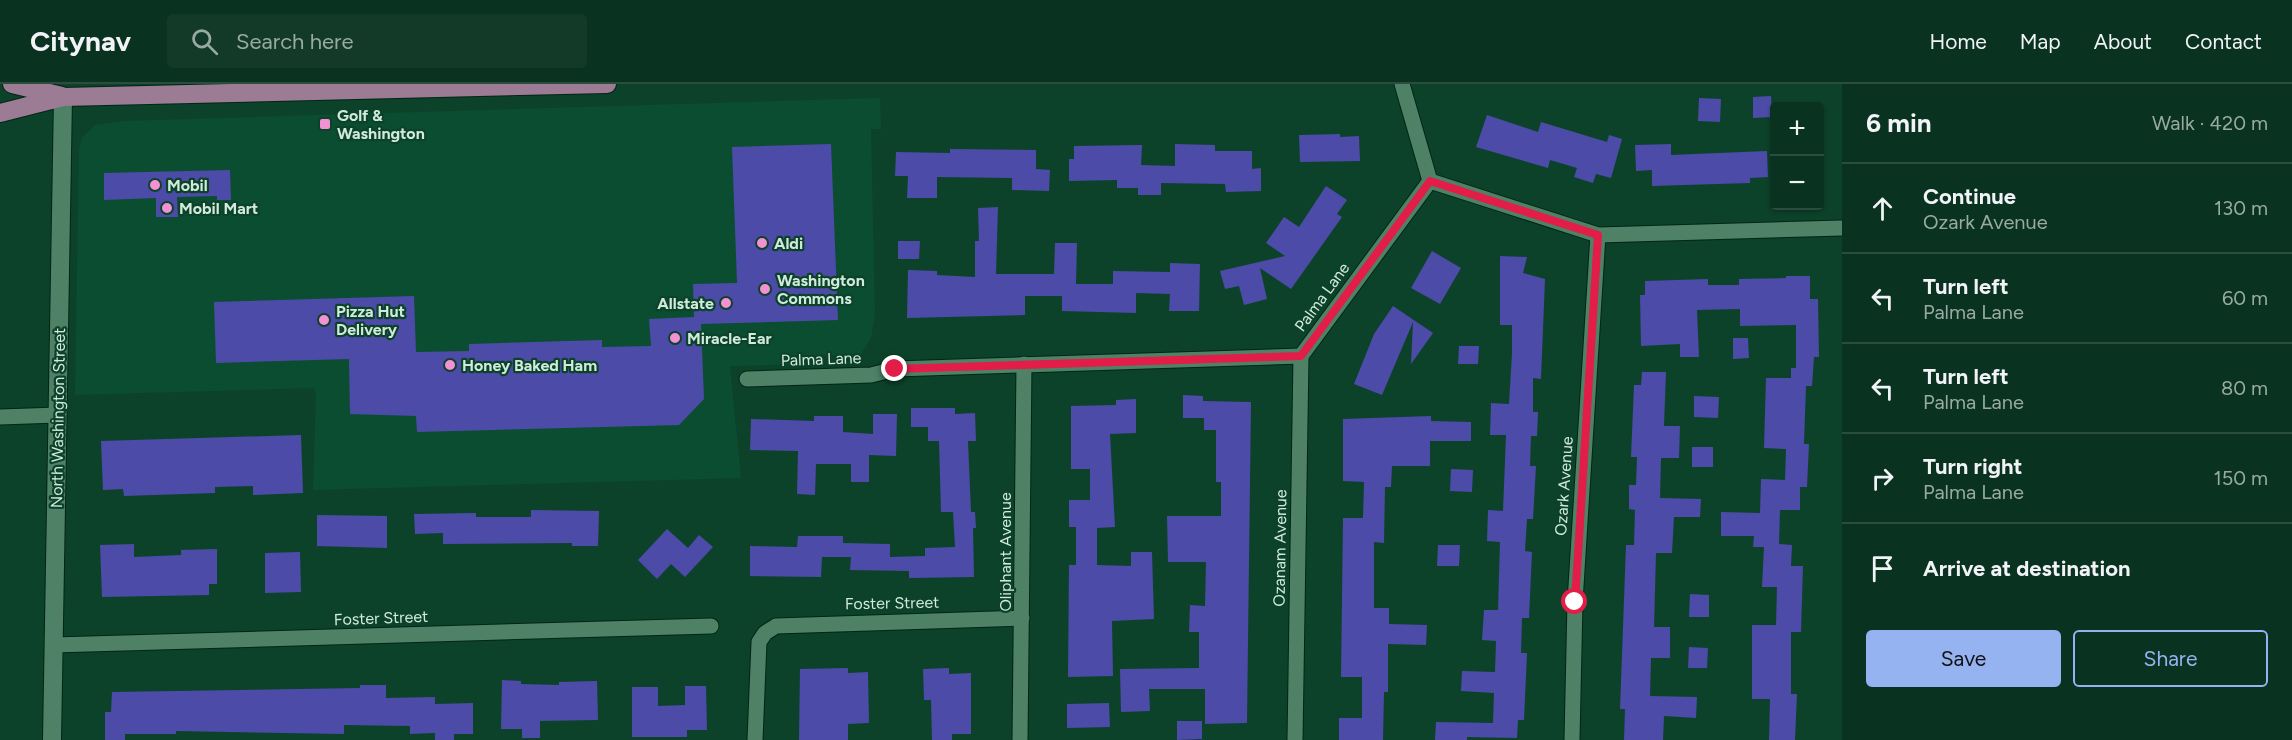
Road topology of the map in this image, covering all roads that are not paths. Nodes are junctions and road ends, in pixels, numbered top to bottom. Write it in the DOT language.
graph roads {
  1 [pos="12,84"];
  2 [pos="607,84"];
  3 [pos="1402,84"];
  4 [pos="64,90"];
  5 [pos="0,113"];
  6 [pos="1430,181"];
  7 [pos="1842,228"];
  8 [pos="1598,235"];
  9 [pos="1301,356"];
  10 [pos="1024,364"];
  11 [pos="747,379"];
  12 [pos="58,415"];
  13 [pos="0,417"];
  14 [pos="1022,618"];
  15 [pos="711,626"];
  16 [pos="53,645"];
  17 [pos="52,740"];
  18 [pos="755,740"];
  19 [pos="1020,740"];
  20 [pos="1295,740"];
  21 [pos="1572,740"];
  1 -- 4 [label="main road"];
  2 -- 4 [label="main road"];
  3 -- 6 [label="street"];
  4 -- 5 [label="main road"];
  4 -- 12 [label="street, North Washington Street"];
  6 -- 8 [label="street"];
  6 -- 9 [label="street, Palma Lane"];
  7 -- 8 [label="street"];
  8 -- 21 [label="street, Ozark Avenue"];
  9 -- 10 [label="street, Palma Lane"];
  9 -- 20 [label="street, Ozanam Avenue"];
  10 -- 11 [label="street, Palma Lane"];
  10 -- 14 [label="street, Oliphant Avenue"];
  12 -- 13 [label="street"];
  12 -- 16 [label="street, North Washington Street"];
  14 -- 18 [label="street, Foster Street"];
  14 -- 19 [label="street, Oliphant Avenue"];
  15 -- 16 [label="street, Foster Street"];
  16 -- 17 [label="street, North Washington Street"];
}
